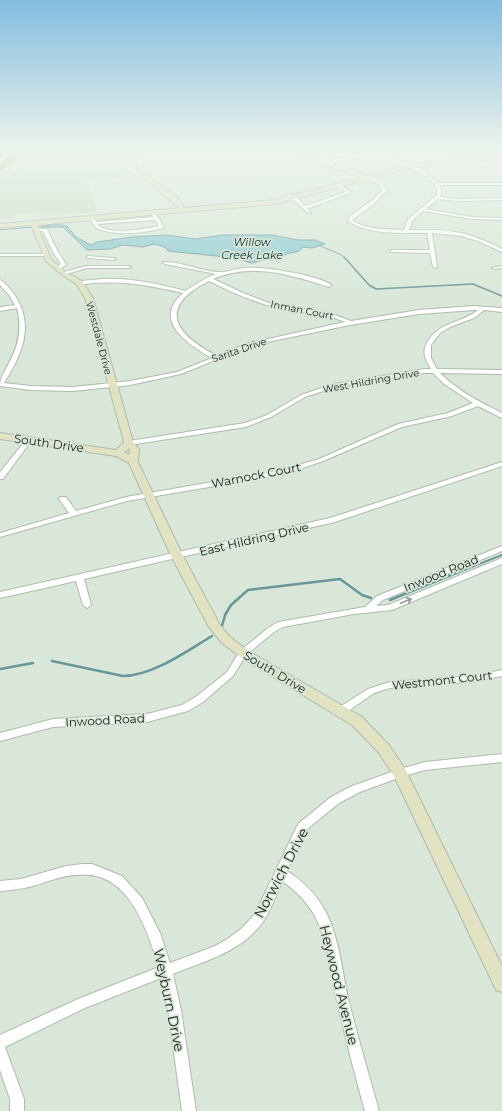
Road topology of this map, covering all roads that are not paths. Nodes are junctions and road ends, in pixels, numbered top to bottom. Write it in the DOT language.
graph roads {
  1 [pos="178,203"];
  2 [pos="229,203"];
  3 [pos="253,203"];
  4 [pos="298,203"];
  5 [pos="319,203"];
  6 [pos="373,203"];
  7 [pos="432,203"];
  8 [pos="181,207"];
  9 [pos="305,208"];
  10 [pos="423,210"];
  11 [pos="309,213"];
  12 [pos="155,216"];
  13 [pos="502,219"];
  14 [pos="93,221"];
  15 [pos="36,223"];
  16 [pos="0,225"];
  17 [pos="406,231"];
  18 [pos="429,232"];
  19 [pos="498,243"];
  20 [pos="491,245"];
  21 [pos="392,251"];
  22 [pos="502,251"];
  23 [pos="432,252"];
  24 [pos="118,253"];
  25 [pos="0,255"];
  26 [pos="45,255"];
  27 [pos="89,257"];
  28 [pos="114,259"];
  29 [pos="165,263"];
  30 [pos="110,266"];
  31 [pos="129,267"];
  32 [pos="435,267"];
  33 [pos="502,267"];
  34 [pos="494,268"];
  35 [pos="60,270"];
  36 [pos="223,274"];
  37 [pos="208,279"];
  38 [pos="0,282"];
  39 [pos="79,283"];
  40 [pos="329,285"];
  41 [pos="184,292"];
  42 [pos="19,306"];
  43 [pos="484,308"];
  44 [pos="0,309"];
  45 [pos="502,310"];
  46 [pos="350,323"];
  47 [pos="215,357"];
  48 [pos="435,371"];
  49 [pos="502,372"];
  50 [pos="0,384"];
  51 [pos="112,386"];
  52 [pos="477,404"];
  53 [pos="502,416"];
  54 [pos="0,436"];
  55 [pos="28,441"];
  56 [pos="129,442"];
  57 [pos="118,453"];
  58 [pos="133,462"];
  59 [pos="502,464"];
  60 [pos="0,477"];
  61 [pos="148,494"];
  62 [pos="63,499"];
  63 [pos="74,514"];
  64 [pos="0,535"];
  65 [pos="502,548"];
  66 [pos="177,556"];
  67 [pos="502,561"];
  68 [pos="79,577"];
  69 [pos="0,595"];
  70 [pos="380,598"];
  71 [pos="87,605"];
  72 [pos="389,608"];
  73 [pos="368,609"];
  74 [pos="243,653"];
  75 [pos="502,673"];
  76 [pos="341,711"];
  77 [pos="0,737"];
  78 [pos="502,758"];
  79 [pos="400,773"];
  80 [pos="281,874"];
  81 [pos="0,886"];
  82 [pos="166,971"];
  83 [pos="502,984"];
  84 [pos="0,1042"];
  85 [pos="0,1051"];
  86 [pos="17,1111"];
  87 [pos="188,1111"];
  88 [pos="372,1111"];
  1 -- 8 [label="street"];
  2 -- 8 [label="street"];
  3 -- 12 [label="street"];
  4 -- 9 [label="street"];
  5 -- 9 [label="street"];
  6 -- 17 [label="street"];
  7 -- 10 [label="street"];
  8 -- 15 [label="street"];
  9 -- 11 [label="street"];
  10 -- 13 [label="street"];
  10 -- 17 [label="street"];
  12 -- 14 [label="street"];
  12 -- 14 [label="street"];
  14 -- 15 [label="street"];
  15 -- 16 [label="street"];
  15 -- 26 [label="street, Westdale Drive"];
  15 -- 35 [label="street"];
  17 -- 18 [label="street"];
  18 -- 20 [label="street"];
  18 -- 23 [label="street"];
  19 -- 20 [label="street"];
  20 -- 22 [label="street"];
  21 -- 23 [label="street"];
  23 -- 32 [label="street"];
  24 -- 28 [label="street"];
  25 -- 26 [label="street"];
  26 -- 35 [label="street, Westdale Drive"];
  27 -- 28 [label="street"];
  28 -- 30 [label="street"];
  29 -- 36 [label="street"];
  30 -- 31 [label="street"];
  30 -- 35 [label="street"];
  33 -- 34 [label="street"];
  35 -- 39 [label="street, Westdale Drive"];
  36 -- 37 [label="street"];
  36 -- 40 [label="street"];
  37 -- 41 [label="street"];
  37 -- 46 [label="street, Inman Court"];
  38 -- 42 [label="street"];
  39 -- 41 [label="street"];
  39 -- 51 [label="street, Westdale Drive"];
  41 -- 47 [label="street"];
  42 -- 44 [label="street"];
  42 -- 50 [label="street"];
  43 -- 45 [label="street, Sarita Drive"];
  43 -- 46 [label="street, Sarita Drive"];
  43 -- 48 [label="street"];
  46 -- 47 [label="street, Sarita Drive"];
  47 -- 51 [label="street, Sarita Drive"];
  48 -- 49 [label="street, West Hildring Drive"];
  48 -- 52 [label="street"];
  48 -- 56 [label="street, West Hildring Drive"];
  50 -- 51 [label="street, Sarita Drive"];
  51 -- 56 [label="street, Westdale Drive"];
  52 -- 53 [label="street"];
  52 -- 61 [label="street, Warnock Court"];
  54 -- 55 [label="street, South Drive"];
  55 -- 57 [label="street, South Drive"];
  55 -- 60 [label="street"];
  56 -- 57 [label="street"];
  56 -- 58 [label="street, Westdale Drive"];
  57 -- 58 [label="street, South Drive"];
  58 -- 61 [label="street, South Drive"];
  59 -- 66 [label="street, East Hildring Drive"];
  61 -- 63 [label="street, Warnock Court"];
  61 -- 66 [label="street, South Drive"];
  62 -- 63 [label="street"];
  63 -- 64 [label="street, Warnock Court"];
  65 -- 70 [label="street, Inwood Road"];
  66 -- 68 [label="street, East Hildring Drive"];
  66 -- 74 [label="street, South Drive"];
  72 -- 67 [label="street, Inwood Road, one-way"];
  68 -- 69 [label="street, East Hildring Drive"];
  68 -- 71 [label="street"];
  70 -- 72 [label="street"];
  70 -- 73 [label="street, Inwood Road"];
  72 -- 73 [label="street, Inwood Road"];
  73 -- 74 [label="street, Inwood Road"];
  74 -- 76 [label="street, South Drive"];
  74 -- 77 [label="street, Inwood Road"];
  75 -- 76 [label="street, Westmont Court"];
  76 -- 79 [label="street, South Drive"];
  78 -- 79 [label="street, Norwich Drive"];
  79 -- 80 [label="street, Norwich Drive"];
  79 -- 83 [label="street, South Drive"];
  80 -- 82 [label="street, Norwich Drive"];
  80 -- 88 [label="street, Heywood Avenue"];
  81 -- 82 [label="street, Weyburn Drive"];
  82 -- 84 [label="street, Norwich Drive"];
  82 -- 87 [label="street, Weyburn Drive"];
  85 -- 86 [label="street"];
}
